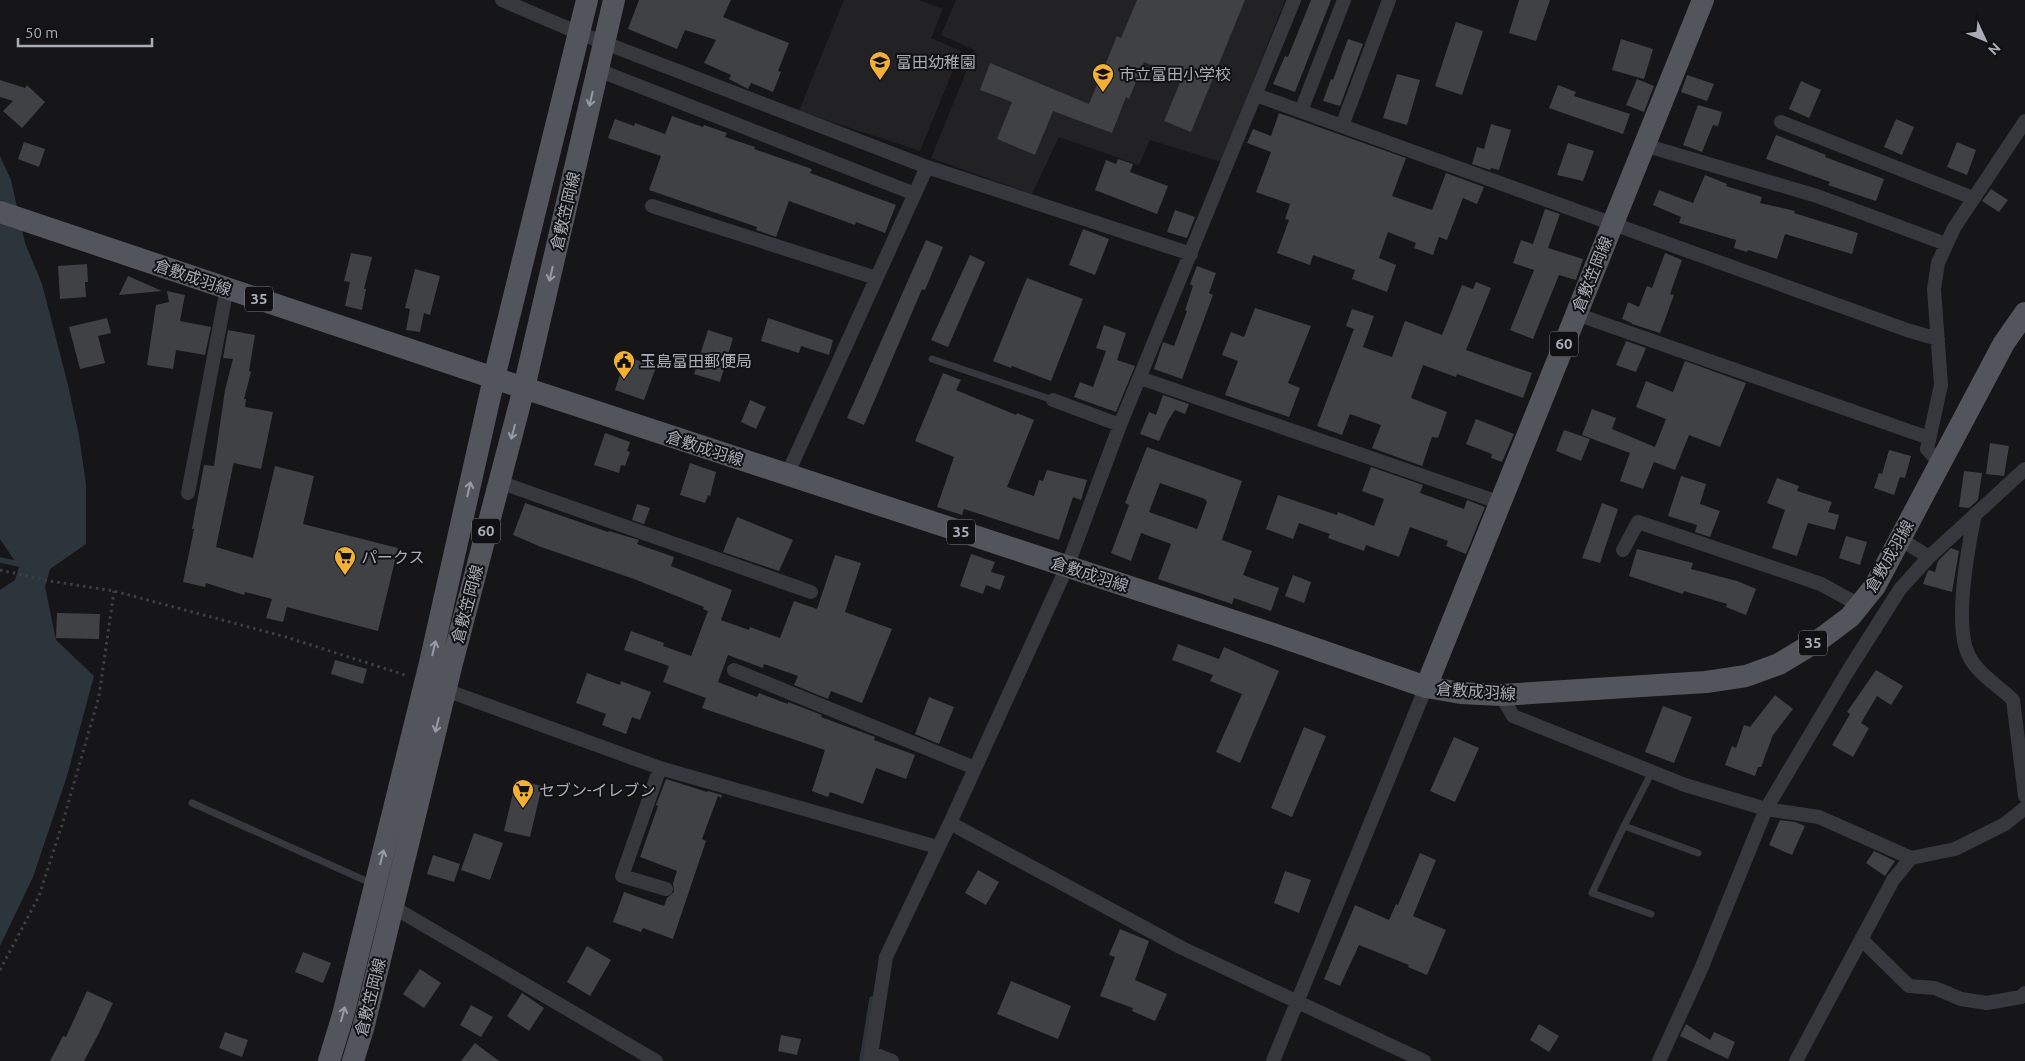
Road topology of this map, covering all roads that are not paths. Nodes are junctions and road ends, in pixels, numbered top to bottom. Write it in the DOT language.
graph roads {
  1 [pos="502,0"];
  2 [pos="588,0"];
  3 [pos="614,0"];
  4 [pos="1294,0"];
  5 [pos="1344,0"];
  6 [pos="1389,0"];
  7 [pos="1703,0"];
  8 [pos="580,33"];
  9 [pos="604,41"];
  10 [pos="598,70"];
  11 [pos="1256,95"];
  12 [pos="1301,111"];
  13 [pos="2025,121"];
  14 [pos="1781,122"];
  15 [pos="1342,126"];
  16 [pos="1644,145"];
  17 [pos="927,167"];
  18 [pos="914,194"];
  19 [pos="1973,198"];
  20 [pos="652,206"];
  21 [pos="0,212"];
  22 [pos="1612,224"];
  23 [pos="1946,244"];
  24 [pos="1191,254"];
  25 [pos="876,278"];
  26 [pos="227,288"];
  27 [pos="2025,313"];
  28 [pos="1576,314"];
  29 [pos="1938,339"];
  30 [pos="932,359"];
  31 [pos="494,378"];
  32 [pos="1140,378"];
  33 [pos="524,388"];
  34 [pos="1053,400"];
  35 [pos="1120,425"];
  36 [pos="1929,438"];
  37 [pos="1940,463"];
  38 [pos="2025,469"];
  39 [pos="787,475"];
  40 [pos="500,482"];
  41 [pos="188,493"];
  42 [pos="1501,503"];
  43 [pos="1975,514"];
  44 [pos="1900,539"];
  45 [pos="1623,550"];
  46 [pos="1929,557"];
  47 [pos="1067,567"];
  48 [pos="812,592"];
  49 [pos="1859,605"];
  50 [pos="734,670"];
  51 [pos="435,686"];
  52 [pos="1426,687"];
  53 [pos="1501,696"];
  54 [pos="660,768"];
  55 [pos="975,768"];
  56 [pos="1652,772"];
  57 [pos="2025,796"];
  58 [pos="192,803"];
  59 [pos="2025,808"];
  60 [pos="1766,809"];
  61 [pos="950,823"];
  62 [pos="1624,826"];
  63 [pos="937,847"];
  64 [pos="1698,853"];
  65 [pos="1911,858"];
  66 [pos="376,885"];
  67 [pos="666,890"];
  68 [pos="393,907"];
  69 [pos="1651,914"];
  70 [pos="1861,939"];
  71 [pos="2024,997"];
  72 [pos="1298,1001"];
  73 [pos="871,1057"];
  74 [pos="329,1061"];
  75 [pos="353,1061"];
  76 [pos="656,1061"];
  77 [pos="892,1061"];
  78 [pos="1273,1061"];
  79 [pos="1424,1061"];
  80 [pos="1659,1061"];
  81 [pos="1796,1061"];
  1 -- 8 [label="street"];
  2 -- 8 [label="main road, 倉敷笠岡線 / 60"];
  3 -- 9 [label="main road, 倉敷笠岡線 / 60"];
  4 -- 11 [label="street"];
  5 -- 12 [label="street"];
  6 -- 15 [label="street"];
  7 -- 16 [label="main road, 倉敷笠岡線 / 60"];
  8 -- 9 [label="street"];
  8 -- 31 [label="main road, 倉敷笠岡線 / 60"];
  9 -- 10 [label="main road, 倉敷笠岡線 / 60"];
  9 -- 17 [label="street"];
  10 -- 18 [label="street"];
  10 -- 33 [label="main road, 倉敷笠岡線 / 60, one-way"];
  11 -- 12 [label="street"];
  11 -- 24 [label="street"];
  12 -- 15 [label="street"];
  13 -- 19 [label="street"];
  14 -- 19 [label="street"];
  15 -- 22 [label="street"];
  16 -- 22 [label="main road, 倉敷笠岡線 / 60"];
  16 -- 23 [label="street"];
  17 -- 18 [label="street"];
  17 -- 24 [label="street"];
  18 -- 25 [label="street"];
  19 -- 23 [label="street"];
  20 -- 25 [label="street"];
  21 -- 26 [label="main road, 倉敷成羽線 / 35"];
  22 -- 28 [label="main road, 倉敷笠岡線 / 60"];
  22 -- 29 [label="street"];
  23 -- 29 [label="street"];
  24 -- 32 [label="street"];
  25 -- 39 [label="street"];
  26 -- 31 [label="main road, 倉敷成羽線 / 35"];
  26 -- 41 [label="street"];
  27 -- 37 [label="main road, 倉敷成羽線 / 35"];
  28 -- 36 [label="street"];
  28 -- 42 [label="main road, 倉敷笠岡線 / 60"];
  29 -- 36 [label="street"];
  30 -- 34 [label="lane"];
  31 -- 33 [label="main road, 倉敷成羽線 / 35"];
  51 -- 31 [label="main road, 倉敷笠岡線 / 60, one-way"];
  32 -- 35 [label="street"];
  32 -- 42 [label="street"];
  33 -- 39 [label="main road, 倉敷成羽線 / 35"];
  33 -- 40 [label="main road, 倉敷笠岡線 / 60, one-way"];
  34 -- 35 [label="street"];
  35 -- 47 [label="street"];
  36 -- 37 [label="street"];
  37 -- 44 [label="main road, 倉敷成羽線 / 35"];
  38 -- 43 [label="street"];
  39 -- 47 [label="main road, 倉敷成羽線 / 35"];
  40 -- 48 [label="street"];
  40 -- 51 [label="main road, 倉敷笠岡線 / 60"];
  42 -- 52 [label="main road, 倉敷笠岡線 / 60"];
  43 -- 46 [label="street"];
  43 -- 57 [label="street"];
  44 -- 46 [label="street"];
  44 -- 49 [label="main road, 倉敷成羽線 / 35"];
  45 -- 49 [label="street"];
  46 -- 60 [label="street"];
  47 -- 52 [label="main road, 倉敷成羽線 / 35"];
  47 -- 55 [label="street"];
  49 -- 53 [label="main road, 倉敷成羽線 / 35"];
  50 -- 55 [label="street"];
  51 -- 54 [label="street"];
  66 -- 51 [label="main road, 倉敷笠岡線 / 60, one-way"];
  51 -- 68 [label="main road, 倉敷笠岡線 / 60, one-way"];
  52 -- 53 [label="main road, 倉敷成羽線 / 35"];
  52 -- 72 [label="street"];
  53 -- 56 [label="street"];
  54 -- 63 [label="street"];
  54 -- 67 [label="street"];
  55 -- 61 [label="street"];
  56 -- 60 [label="street"];
  56 -- 62 [label="lane"];
  58 -- 66 [label="lane"];
  59 -- 65 [label="street"];
  60 -- 65 [label="street"];
  60 -- 80 [label="street"];
  61 -- 63 [label="street"];
  61 -- 72 [label="street"];
  62 -- 64 [label="lane"];
  62 -- 69 [label="lane"];
  63 -- 73 [label="street"];
  65 -- 70 [label="street"];
  74 -- 66 [label="main road, 倉敷笠岡線 / 60, one-way"];
  68 -- 75 [label="main road, 倉敷笠岡線 / 60"];
  68 -- 76 [label="street"];
  70 -- 71 [label="street"];
  70 -- 81 [label="street"];
  72 -- 78 [label="street"];
  72 -- 79 [label="street"];
  73 -- 77 [label="street"];
}
